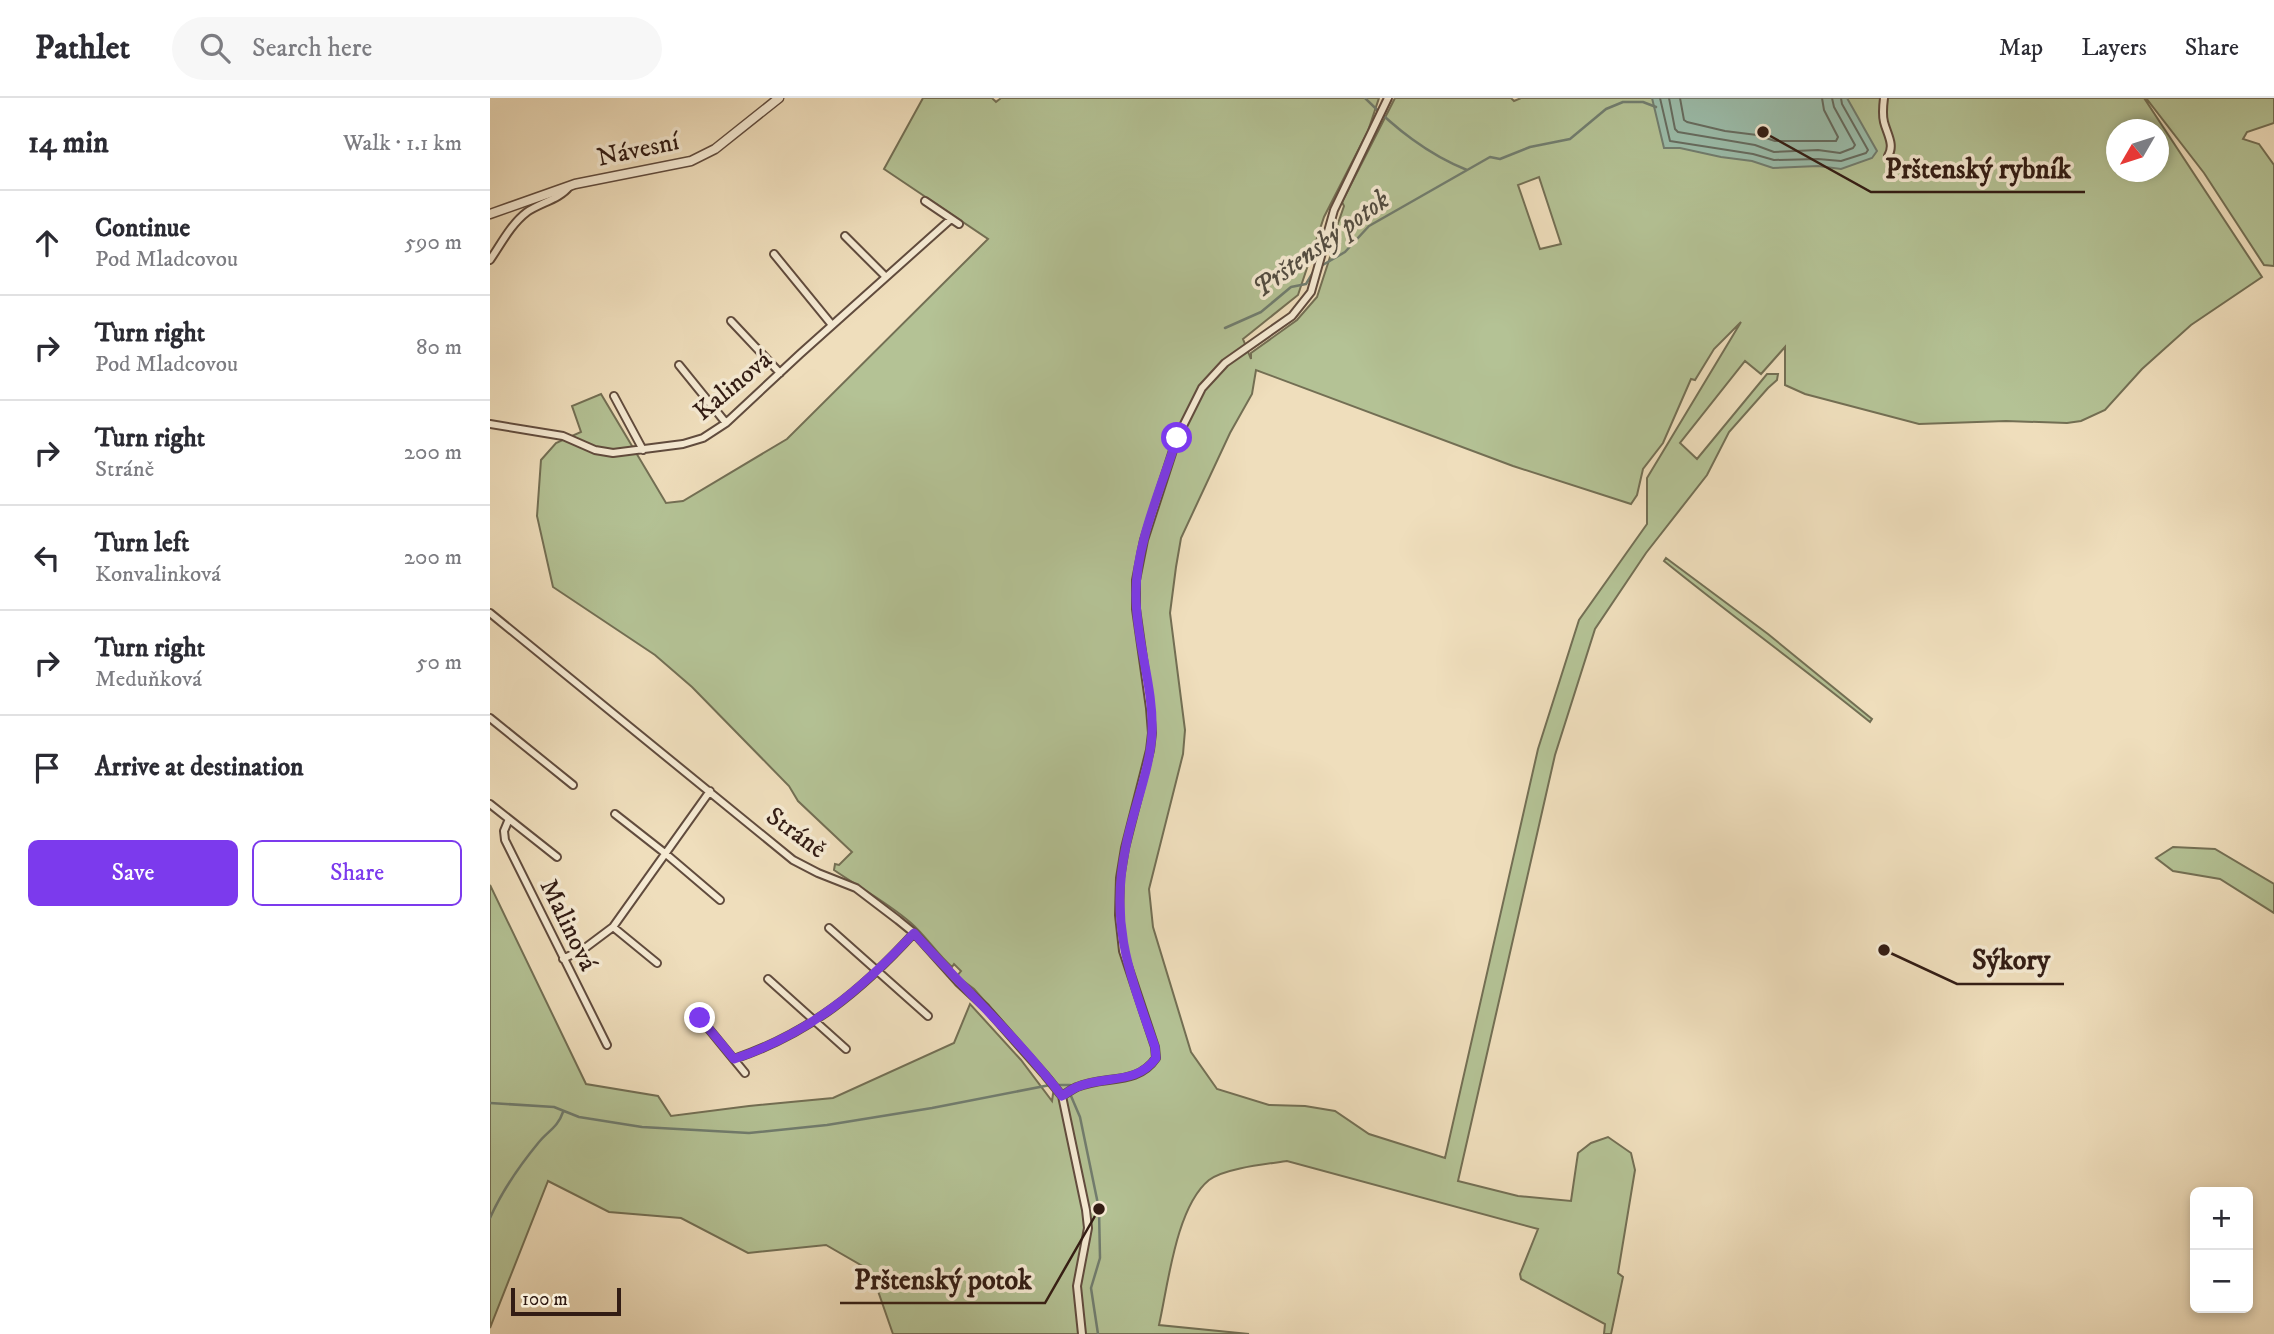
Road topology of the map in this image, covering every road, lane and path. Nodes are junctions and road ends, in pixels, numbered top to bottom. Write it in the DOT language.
graph roads {
  1 [pos="779,98"];
  2 [pos="1388,98"];
  3 [pos="1884,98"];
  4 [pos="1888,156"];
  5 [pos="570,185"];
  6 [pos="925,201"];
  7 [pos="490,214"];
  8 [pos="951,219"];
  9 [pos="959,224"];
  10 [pos="845,236"];
  11 [pos="774,254"];
  12 [pos="490,260"];
  13 [pos="886,277"];
  14 [pos="731,321"];
  15 [pos="832,325"];
  16 [pos="679,365"];
  17 [pos="780,373"];
  18 [pos="614,396"];
  19 [pos="490,424"];
  20 [pos="726,424"];
  21 [pos="643,450"];
  22 [pos="490,614"];
  23 [pos="490,718"];
  24 [pos="573,785"];
  25 [pos="710,791"];
  26 [pos="490,804"];
  27 [pos="615,814"];
  28 [pos="509,820"];
  29 [pos="666,854"];
  30 [pos="557,857"];
  31 [pos="720,900"];
  32 [pos="613,927"];
  33 [pos="830,928"];
  34 [pos="914,933"];
  35 [pos="563,959"];
  36 [pos="657,964"];
  37 [pos="878,972"];
  38 [pos="768,979"];
  39 [pos="928,1016"];
  40 [pos="700,1018"];
  41 [pos="816,1021"];
  42 [pos="607,1045"];
  43 [pos="846,1049"];
  44 [pos="734,1059"];
  45 [pos="745,1073"];
  46 [pos="1062,1096"];
  47 [pos="1082,1334"];
  1 -- 5 [label="street, Návesní"];
  2 -- 46 [label="street"];
  3 -- 4 [label="street"];
  5 -- 7 [label="street, Návesní"];
  5 -- 12 [label="street"];
  6 -- 8 [label="street"];
  8 -- 9 [label="street"];
  8 -- 13 [label="street, Kalinová"];
  10 -- 13 [label="street"];
  11 -- 15 [label="street"];
  13 -- 15 [label="street, Kalinová"];
  14 -- 17 [label="street"];
  15 -- 17 [label="street, Kalinová"];
  16 -- 20 [label="street"];
  17 -- 20 [label="street, Kalinová"];
  18 -- 21 [label="street"];
  19 -- 21 [label="street, Kalinová"];
  20 -- 21 [label="street, Kalinová"];
  22 -- 25 [label="street, Stráně"];
  23 -- 24 [label="street"];
  25 -- 29 [label="street"];
  25 -- 34 [label="street, Stráně"];
  26 -- 28 [label="street, Malinová"];
  27 -- 29 [label="street"];
  28 -- 30 [label="street, Malinová"];
  28 -- 35 [label="street, Malinová"];
  29 -- 31 [label="street"];
  29 -- 32 [label="street"];
  32 -- 35 [label="street"];
  32 -- 36 [label="street"];
  33 -- 37 [label="street"];
  34 -- 37 [label="street"];
  34 -- 46 [label="street, Stráně"];
  35 -- 42 [label="street, Malinová"];
  37 -- 39 [label="street"];
  37 -- 41 [label="street"];
  38 -- 41 [label="street"];
  40 -- 44 [label="street"];
  41 -- 43 [label="street"];
  41 -- 44 [label="street"];
  44 -- 45 [label="street"];
  46 -- 47 [label="street"];
}
